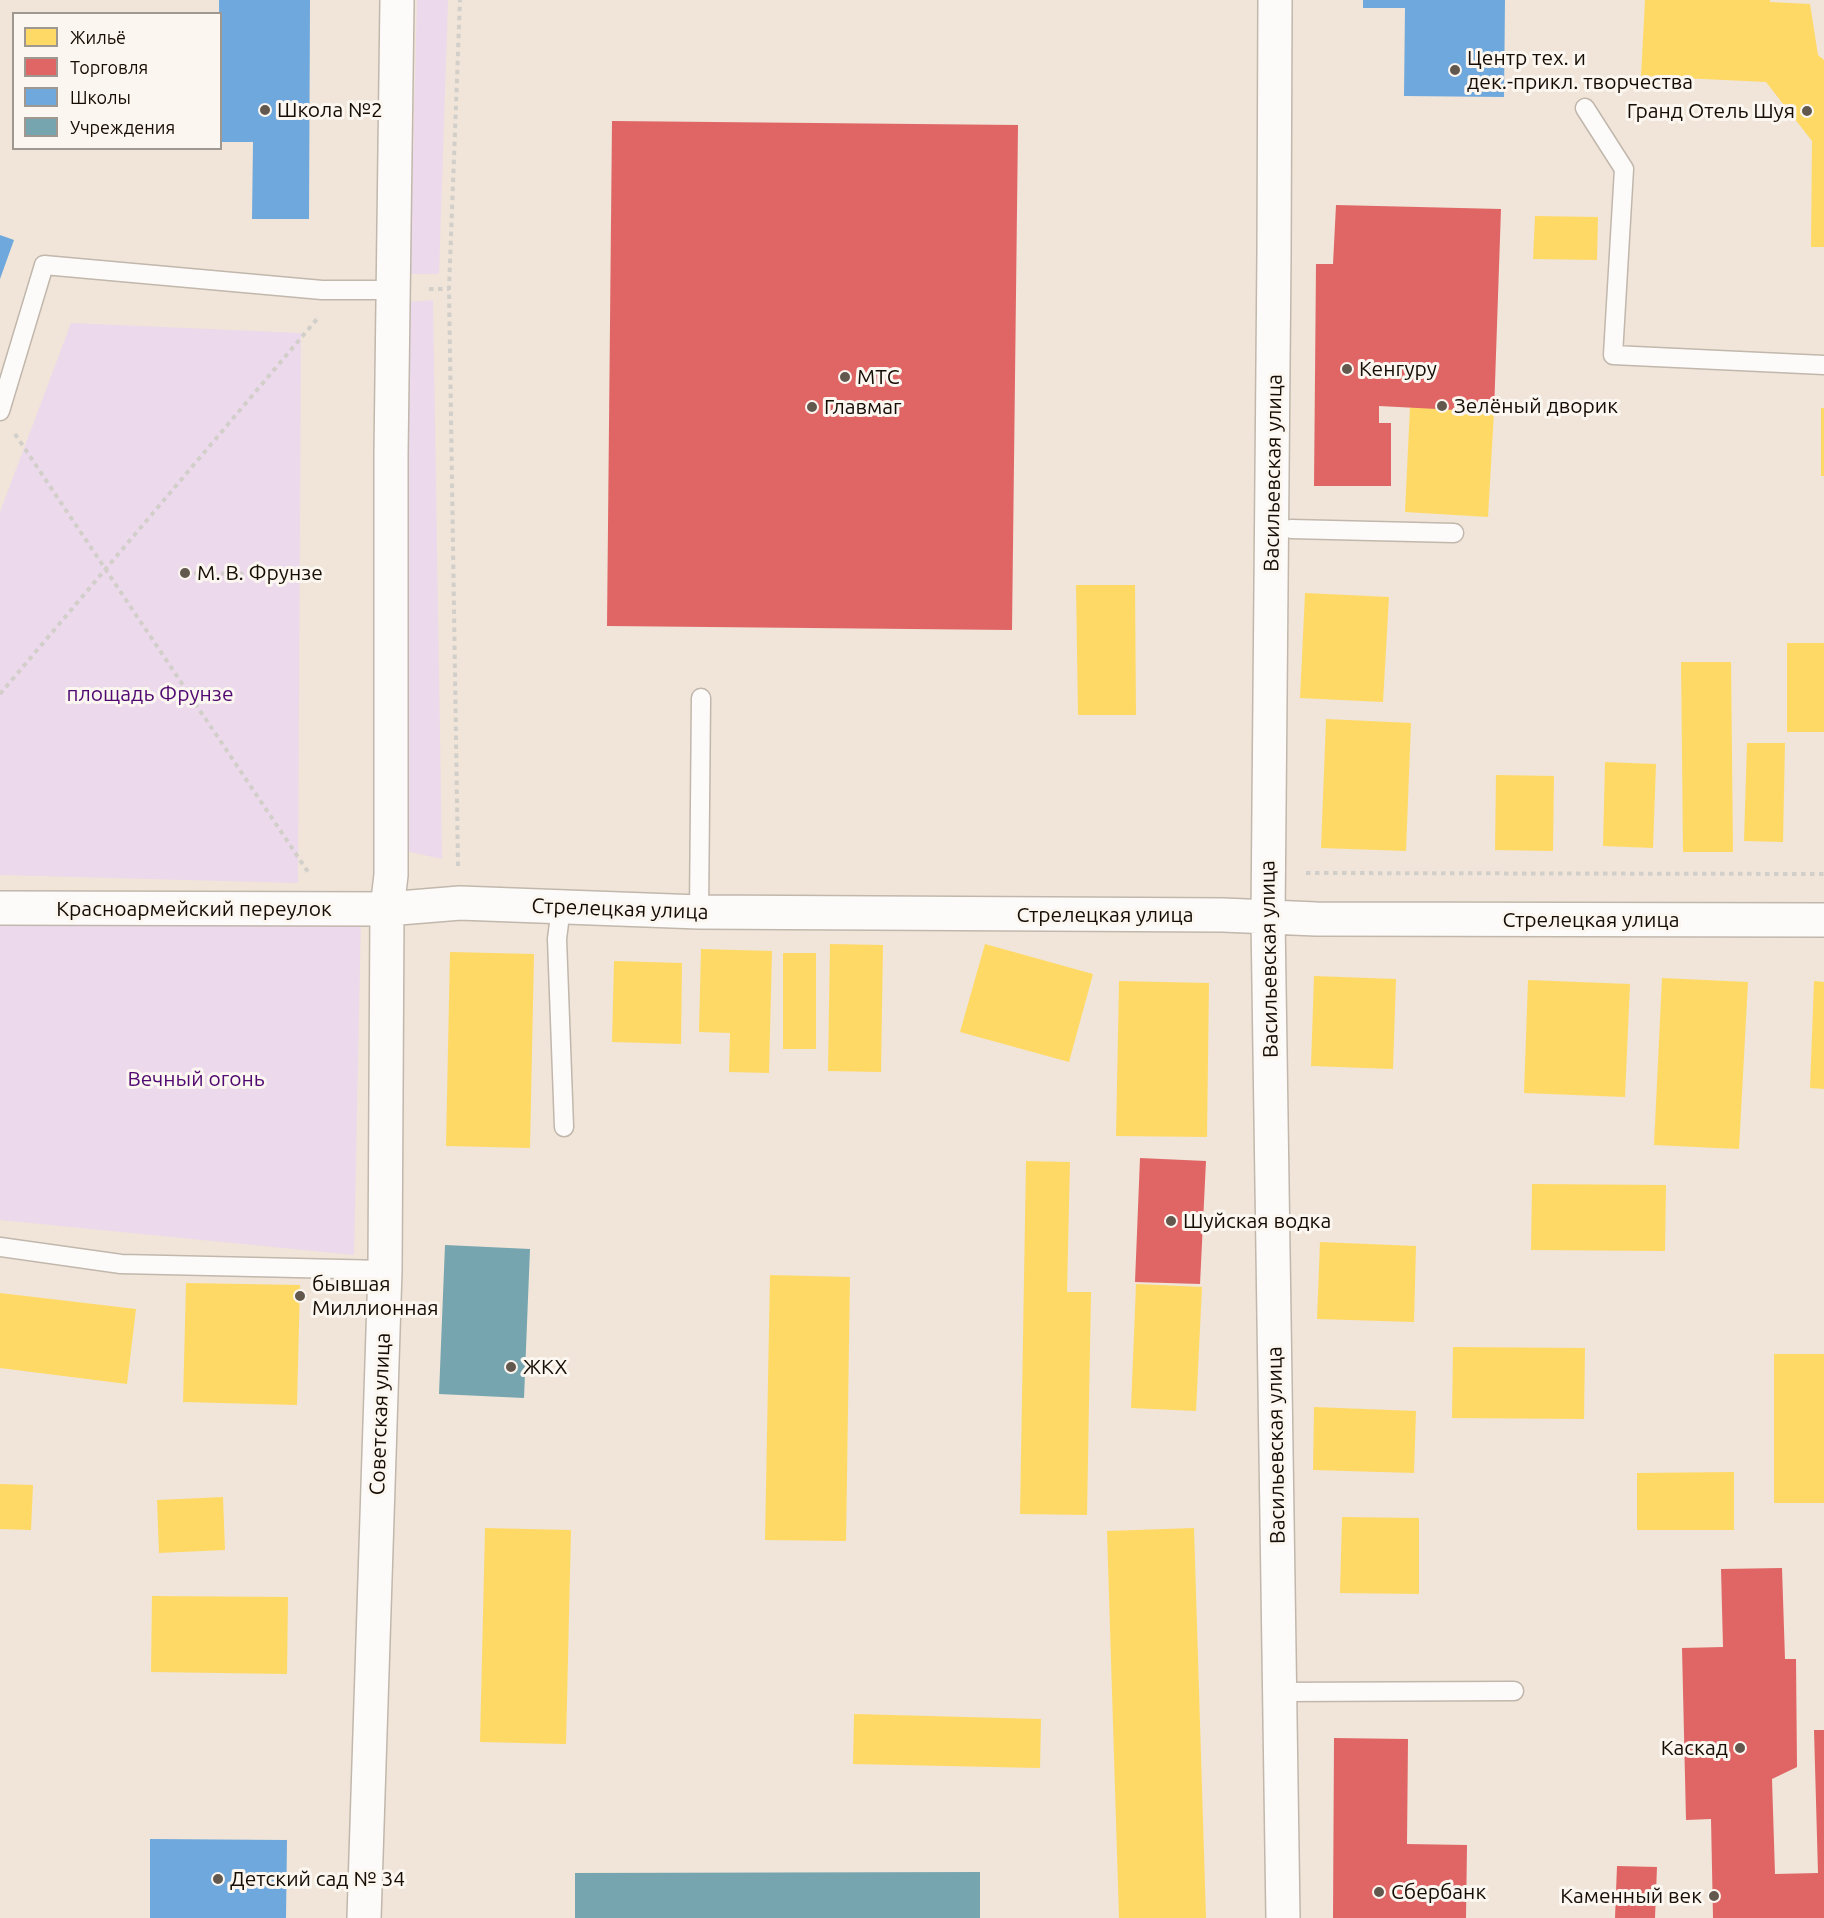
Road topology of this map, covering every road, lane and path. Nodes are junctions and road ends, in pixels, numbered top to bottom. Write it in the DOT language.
graph roads {
  1 [pos="397,0"];
  2 [pos="460,0"];
  3 [pos="1275,0"];
  4 [pos="1585,108"];
  5 [pos="393,290"];
  6 [pos="322,313"];
  7 [pos="1824,365"];
  8 [pos="0,411"];
  9 [pos="13,431"];
  10 [pos="1291,529"];
  11 [pos="1454,533"];
  12 [pos="105,569"];
  13 [pos="185,573"];
  14 [pos="319,575"];
  15 [pos="0,694"];
  16 [pos="701,698"];
  17 [pos="314,881"];
  18 [pos="460,903"];
  19 [pos="561,907"];
  20 [pos="0,908"];
  21 [pos="387,909"];
  22 [pos="699,912"];
  23 [pos="1268,918"];
  24 [pos="1824,920"];
  25 [pos="564,1127"];
  26 [pos="0,1247"];
  27 [pos="385,1270"];
  28 [pos="1515,1691"];
  29 [pos="1280,1692"];
  30 [pos="364,1918"];
  31 [pos="1283,1918"];
  1 -- 5 [label="street"];
  2 -- 18 [label="path"];
  3 -- 23 [label="street, Васильевская улица"];
  4 -- 7 [label="lane"];
  5 -- 8 [label="lane"];
  5 -- 21 [label="street"];
  6 -- 12 [label="path"];
  9 -- 12 [label="path"];
  10 -- 11 [label="lane"];
  12 -- 15 [label="path"];
  12 -- 17 [label="path"];
  13 -- 14 [label="path"];
  16 -- 22 [label="lane"];
  18 -- 19 [label="street, Стрелецкая улица"];
  18 -- 21 [label="street, Стрелецкая улица"];
  19 -- 22 [label="street, Стрелецкая улица"];
  19 -- 25 [label="lane"];
  20 -- 21 [label="street, Красноармейский переулок"];
  21 -- 27 [label="street, Советская улица"];
  22 -- 23 [label="street, Стрелецкая улица"];
  23 -- 24 [label="street, Стрелецкая улица"];
  23 -- 29 [label="street, Васильевская улица"];
  26 -- 27 [label="lane"];
  27 -- 30 [label="street, Советская улица"];
  28 -- 29 [label="lane"];
  29 -- 31 [label="street, Васильевская улица"];
}
